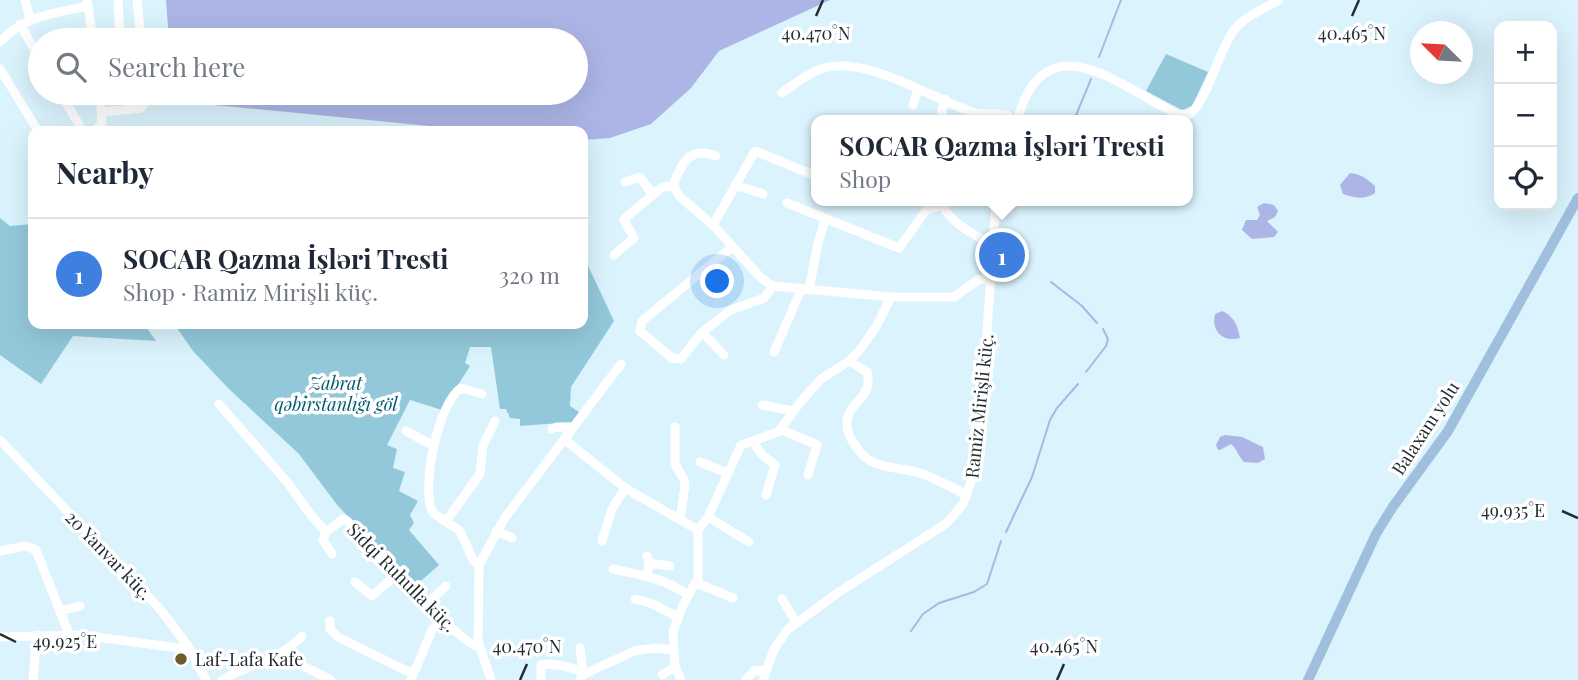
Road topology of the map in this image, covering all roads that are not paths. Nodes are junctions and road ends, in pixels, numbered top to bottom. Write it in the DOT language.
graph roads {
  1 [pos="25,0"];
  2 [pos="118,0"];
  3 [pos="137,0"];
  4 [pos="1279,0"];
  5 [pos="87,3"];
  6 [pos="30,19"];
  7 [pos="20,24"];
  8 [pos="91,28"];
  9 [pos="119,28"];
  10 [pos="140,28"];
  11 [pos="28,38"];
  12 [pos="0,42"];
  13 [pos="0,69"];
  14 [pos="918,89"];
  15 [pos="782,93"];
  16 [pos="945,99"];
  17 [pos="67,105"];
  18 [pos="101,105"];
  19 [pos="127,105"];
  20 [pos="145,105"];
  21 [pos="913,106"];
  22 [pos="128,110"];
  23 [pos="102,112"];
  24 [pos="942,115"];
  25 [pos="1003,115"];
  26 [pos="1014,115"];
  27 [pos="1188,115"];
  28 [pos="1188,115"];
  29 [pos="35,126"];
  30 [pos="80,126"];
  31 [pos="100,126"];
  32 [pos="716,156"];
  33 [pos="811,174"];
  34 [pos="625,182"];
  35 [pos="673,185"];
  36 [pos="735,185"];
  37 [pos="763,194"];
  38 [pos="653,195"];
  39 [pos="1578,198"];
  40 [pos="787,203"];
  41 [pos="934,206"];
  42 [pos="943,206"];
  43 [pos="996,206"];
  44 [pos="825,220"];
  45 [pos="713,225"];
  46 [pos="992,242"];
  47 [pos="733,247"];
  48 [pos="614,255"];
  49 [pos="990,278"];
  50 [pos="773,286"];
  51 [pos="805,290"];
  52 [pos="891,297"];
  53 [pos="702,332"];
  54 [pos="774,352"];
  55 [pos="724,355"];
  56 [pos="849,361"];
  57 [pos="621,364"];
  58 [pos="482,394"];
  59 [pos="219,404"];
  60 [pos="762,405"];
  61 [pos="793,411"];
  62 [pos="495,421"];
  63 [pos="573,427"];
  64 [pos="675,427"];
  65 [pos="552,429"];
  66 [pos="780,429"];
  67 [pos="406,431"];
  68 [pos="564,439"];
  69 [pos="753,442"];
  70 [pos="1,444"];
  71 [pos="434,446"];
  72 [pos="700,462"];
  73 [pos="727,473"];
  74 [pos="808,475"];
  75 [pos="625,488"];
  76 [pos="766,495"];
  77 [pos="967,495"];
  78 [pos="708,517"];
  79 [pos="680,520"];
  80 [pos="446,521"];
  81 [pos="698,530"];
  82 [pos="496,531"];
  83 [pos="326,532"];
  84 [pos="512,538"];
  85 [pos="602,541"];
  86 [pos="749,542"];
  87 [pos="0,551"];
  88 [pos="332,554"];
  89 [pos="479,565"];
  90 [pos="670,566"];
  91 [pos="613,569"];
  92 [pos="398,572"];
  93 [pos="646,576"];
  94 [pos="355,582"];
  95 [pos="697,583"];
  96 [pos="446,586"];
  97 [pos="688,595"];
  98 [pos="733,598"];
  99 [pos="635,599"];
  100 [pos="782,599"];
  101 [pos="428,603"];
  102 [pos="80,606"];
  103 [pos="61,611"];
  104 [pos="678,617"];
  105 [pos="442,620"];
  106 [pos="330,621"];
  107 [pos="796,622"];
  108 [pos="69,634"];
  109 [pos="37,635"];
  110 [pos="302,636"];
  111 [pos="0,637"];
  112 [pos="188,646"];
  113 [pos="478,646"];
  114 [pos="580,648"];
  115 [pos="673,650"];
  116 [pos="282,654"];
  117 [pos="675,667"];
  118 [pos="662,675"];
  119 [pos="764,675"];
  120 [pos="581,676"];
  121 [pos="412,677"];
  122 [pos="33,680"];
  123 [pos="206,680"];
  124 [pos="222,680"];
  125 [pos="331,680"];
  126 [pos="489,680"];
  127 [pos="541,680"];
  128 [pos="681,680"];
  129 [pos="746,680"];
  130 [pos="1308,680"];
  1 -- 6 [label="street"];
  2 -- 9 [label="street"];
  3 -- 10 [label="street"];
  4 -- 27 [label="street"];
  5 -- 6 [label="street"];
  5 -- 8 [label="street"];
  6 -- 7 [label="street"];
  7 -- 11 [label="street"];
  7 -- 12 [label="street"];
  13 -- 29 [label="street"];
  14 -- 15 [label="street"];
  14 -- 16 [label="street"];
  14 -- 21 [label="street"];
  16 -- 24 [label="street"];
  16 -- 25 [label="street"];
  17 -- 30 [label="street"];
  18 -- 23 [label="street"];
  19 -- 22 [label="street"];
  20 -- 22 [label="street"];
  22 -- 23 [label="street"];
  23 -- 31 [label="street"];
  26 -- 28 [label="street"];
  32 -- 35 [label="street"];
  33 -- 36 [label="street"];
  34 -- 38 [label="street"];
  35 -- 38 [label="street"];
  35 -- 45 [label="street"];
  36 -- 37 [label="street"];
  36 -- 45 [label="street"];
  38 -- 48 [label="street"];
  39 -- 130 [label="main road, Balaxanı yolu"];
  40 -- 44 [label="street"];
  41 -- 44 [label="street"];
  42 -- 46 [label="street"];
  43 -- 46 [label="street, Ramiz Mirişli küç."];
  44 -- 51 [label="street"];
  45 -- 47 [label="street"];
  46 -- 49 [label="street, Ramiz Mirişli küç."];
  47 -- 50 [label="street"];
  47 -- 53 [label="street"];
  49 -- 52 [label="street"];
  49 -- 77 [label="street, Ramiz Mirişli küç."];
  50 -- 51 [label="street"];
  50 -- 53 [label="street"];
  51 -- 52 [label="street"];
  51 -- 54 [label="street"];
  52 -- 56 [label="street"];
  53 -- 55 [label="street"];
  56 -- 61 [label="street"];
  56 -- 77 [label="street"];
  57 -- 63 [label="street"];
  58 -- 71 [label="street"];
  59 -- 83 [label="street, Sidqi Ruhulla küç."];
  60 -- 61 [label="street"];
  61 -- 66 [label="street"];
  62 -- 80 [label="street"];
  63 -- 65 [label="street"];
  63 -- 68 [label="street"];
  64 -- 79 [label="street"];
  66 -- 69 [label="street"];
  66 -- 74 [label="street"];
  67 -- 71 [label="street"];
  68 -- 75 [label="street"];
  68 -- 82 [label="street"];
  69 -- 73 [label="street"];
  69 -- 76 [label="street"];
  70 -- 112 [label="street, 20 Yanvar küç."];
  71 -- 80 [label="street"];
  72 -- 73 [label="street"];
  73 -- 78 [label="street"];
  75 -- 79 [label="street"];
  75 -- 85 [label="street"];
  77 -- 107 [label="street, Ramiz Mirişli küç."];
  78 -- 81 [label="street"];
  78 -- 86 [label="street"];
  79 -- 81 [label="street"];
  80 -- 89 [label="street"];
  81 -- 95 [label="street"];
  82 -- 84 [label="street"];
  82 -- 89 [label="street"];
  83 -- 88 [label="street, Sidqi Ruhulla küç."];
  83 -- 92 [label="street, Sidqi Ruhulla küç."];
  87 -- 103 [label="street"];
  89 -- 113 [label="street"];
  90 -- 93 [label="street"];
  91 -- 93 [label="street"];
  92 -- 94 [label="street"];
  92 -- 101 [label="street, Sidqi Ruhulla küç."];
  93 -- 97 [label="street"];
  95 -- 97 [label="street"];
  95 -- 98 [label="street"];
  96 -- 101 [label="street"];
  97 -- 104 [label="street"];
  99 -- 104 [label="street"];
  100 -- 107 [label="street"];
  101 -- 105 [label="street, Sidqi Ruhulla küç."];
  102 -- 103 [label="street"];
  103 -- 108 [label="street"];
  104 -- 115 [label="street"];
  105 -- 113 [label="street, Sidqi Ruhulla küç."];
  105 -- 121 [label="street"];
  106 -- 121 [label="street"];
  107 -- 119 [label="street, Ramiz Mirişli küç."];
  108 -- 109 [label="street"];
  108 -- 112 [label="street"];
  109 -- 111 [label="street"];
  109 -- 122 [label="street"];
  110 -- 116 [label="street"];
  112 -- 123 [label="street, 20 Yanvar küç."];
  113 -- 126 [label="street"];
  114 -- 120 [label="street"];
  115 -- 117 [label="street"];
  115 -- 120 [label="street"];
  116 -- 124 [label="street"];
  116 -- 125 [label="street"];
  117 -- 118 [label="street"];
  117 -- 128 [label="street"];
  119 -- 129 [label="street"];
  120 -- 127 [label="street"];
}
